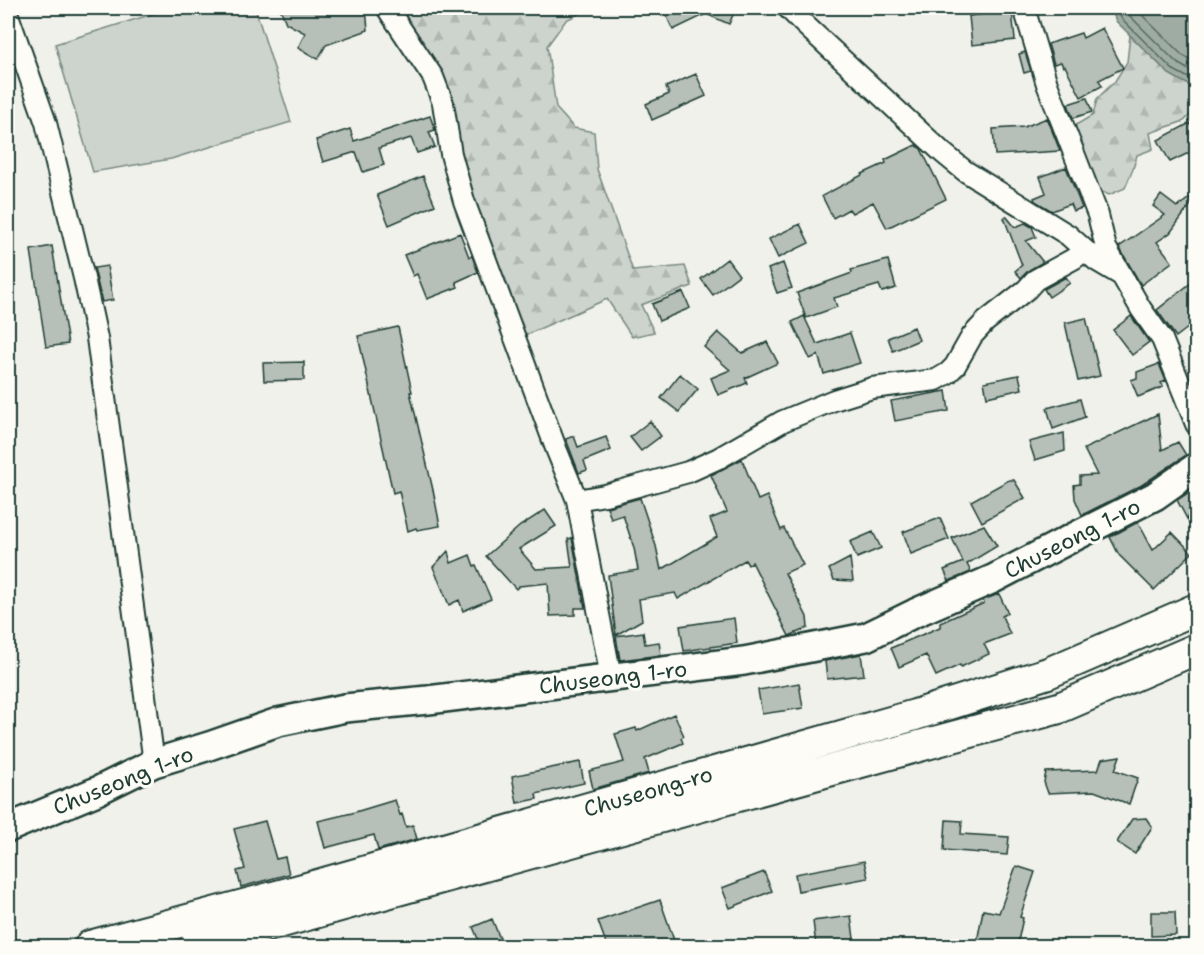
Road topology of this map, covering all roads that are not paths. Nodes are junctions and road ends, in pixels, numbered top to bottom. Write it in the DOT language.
graph roads {
  1 [pos="387,8"];
  2 [pos="788,8"];
  3 [pos="1024,8"];
  4 [pos="8,15"];
  5 [pos="1085,250"];
  6 [pos="1123,277"];
  7 [pos="1197,424"];
  8 [pos="1197,467"];
  9 [pos="577,500"];
  10 [pos="1197,609"];
  11 [pos="1197,649"];
  12 [pos="611,677"];
  13 [pos="154,763"];
  14 [pos="8,828"];
  15 [pos="90,946"];
  16 [pos="195,946"];
  1 -- 9 [label="street"];
  2 -- 5 [label="street"];
  3 -- 6 [label="street"];
  4 -- 13 [label="street"];
  5 -- 6 [label="street"];
  5 -- 9 [label="street"];
  6 -- 7 [label="street"];
  8 -- 12 [label="street, Chuseong 1-ro"];
  9 -- 12 [label="street"];
  10 -- 15 [label="main road, Chuseong-ro"];
  11 -- 16 [label="main road, Chuseong-ro"];
  12 -- 13 [label="street, Chuseong 1-ro"];
  13 -- 14 [label="street, Chuseong 1-ro"];
}
